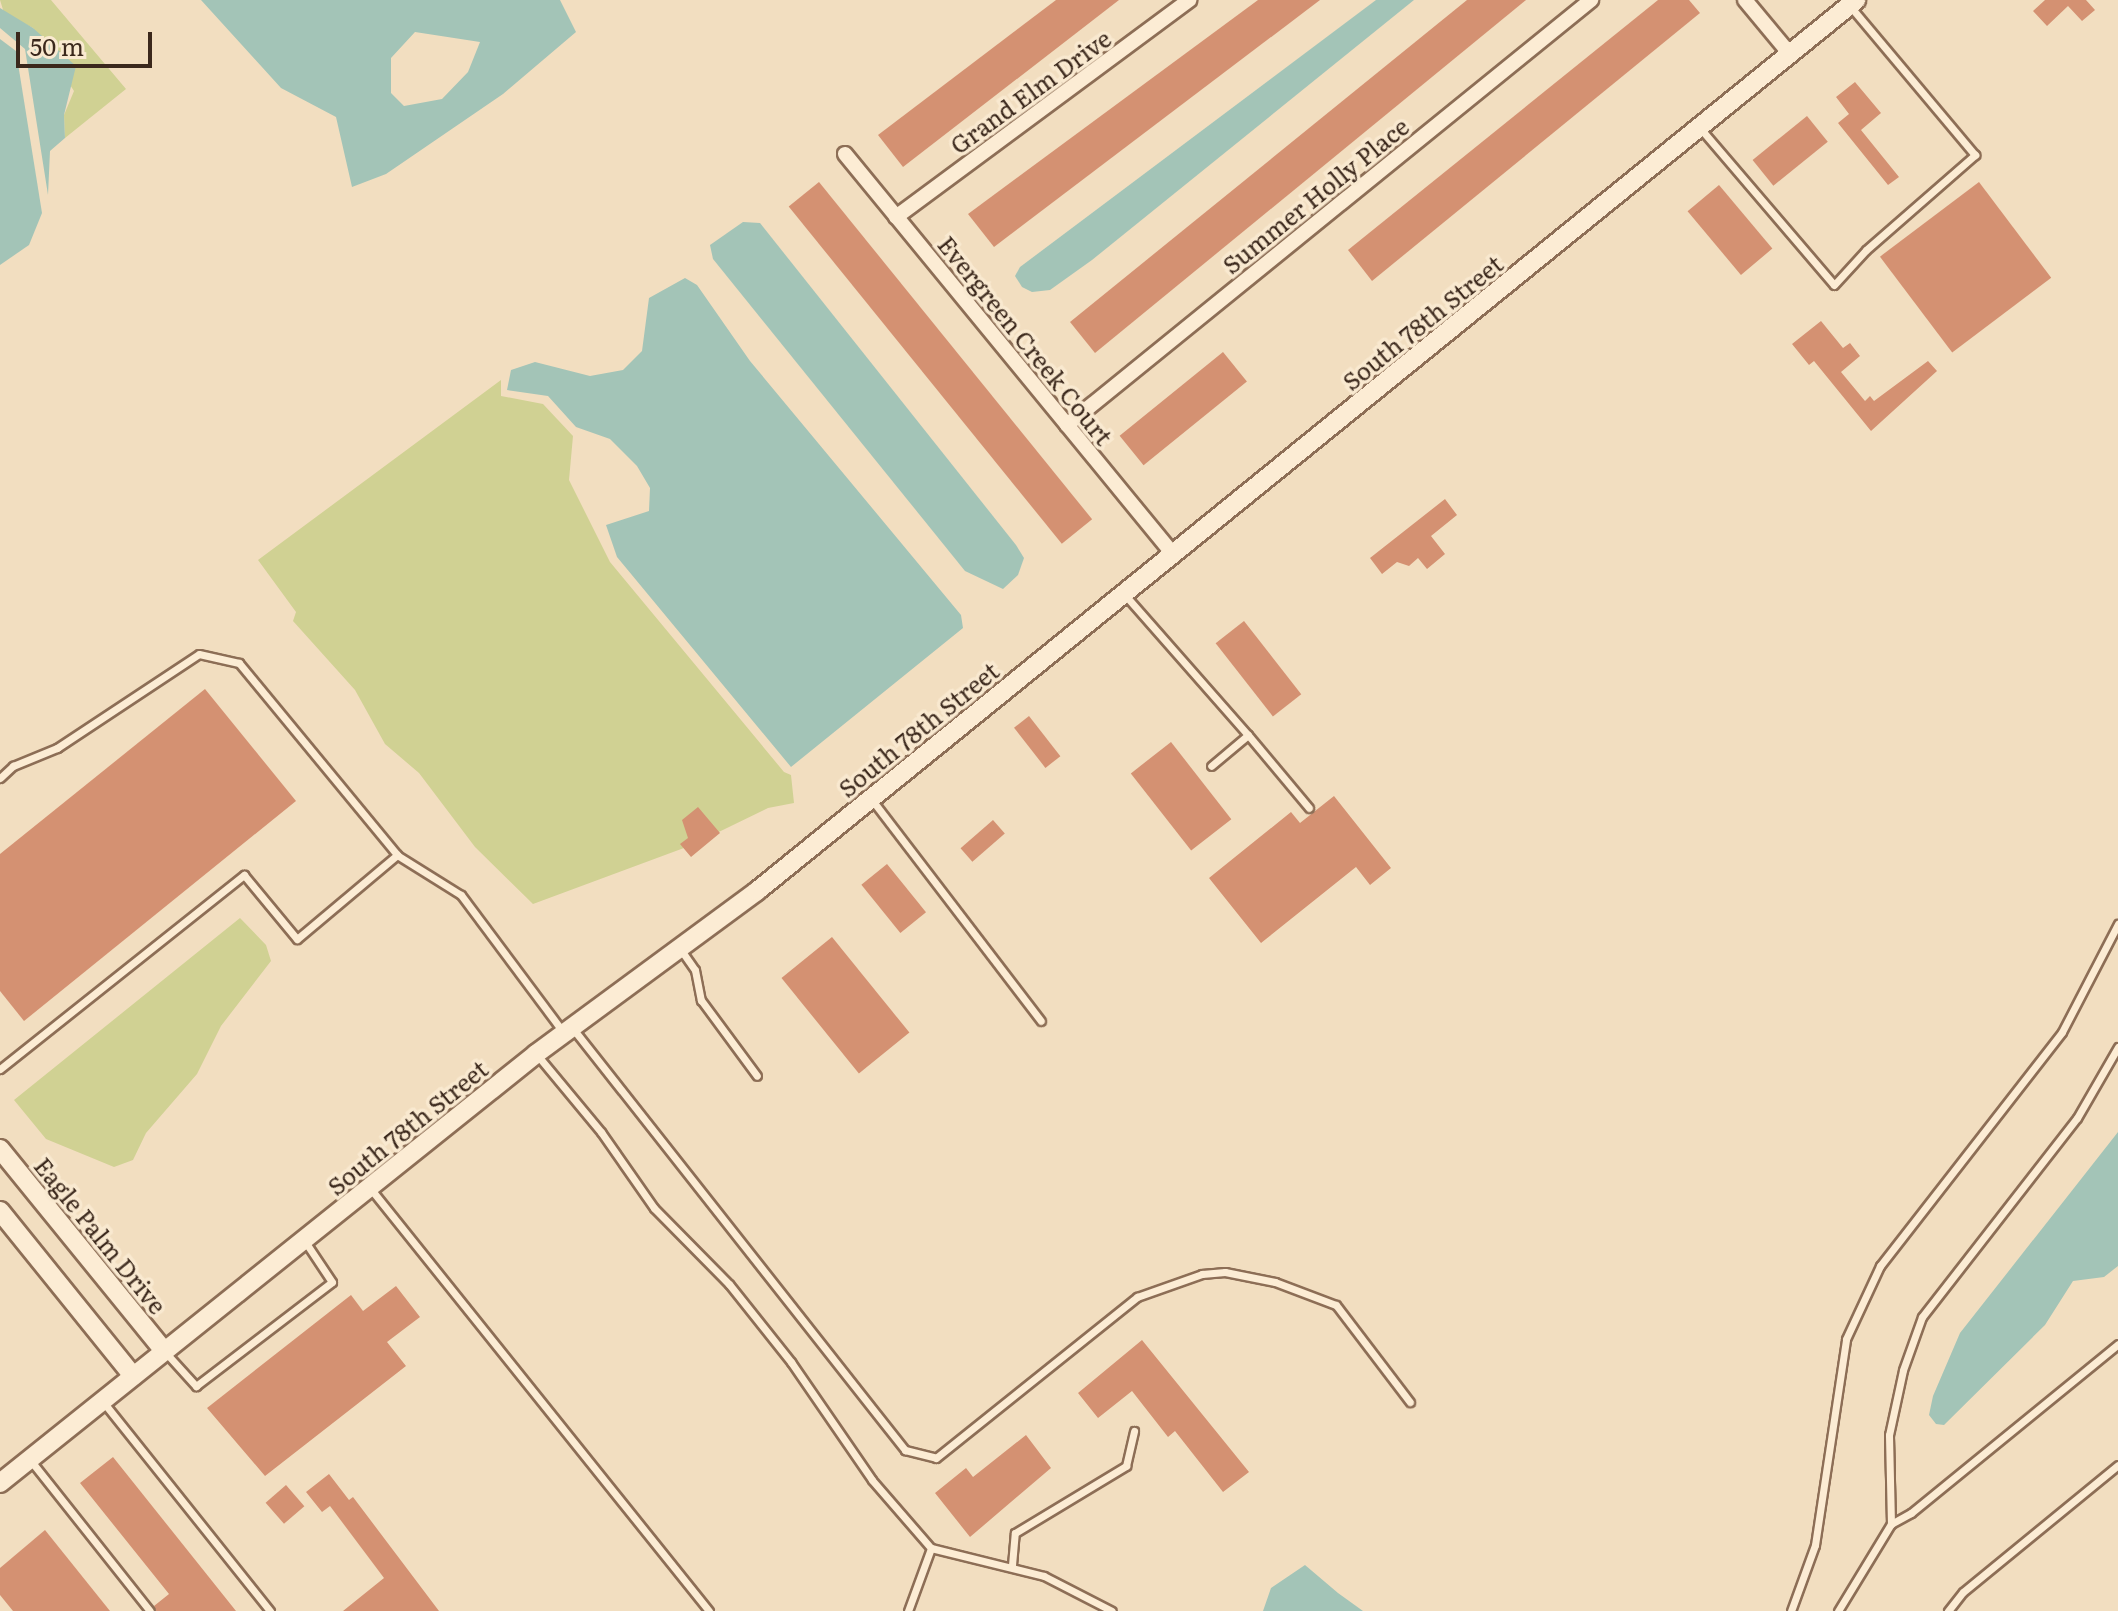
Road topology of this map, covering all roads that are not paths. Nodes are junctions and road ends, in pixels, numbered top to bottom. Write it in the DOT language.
graph roads {
  1 [pos="1189,0"];
  2 [pos="1591,0"];
  3 [pos="1745,0"];
  4 [pos="1853,3"];
  5 [pos="1790,54"];
  6 [pos="1700,128"];
  7 [pos="845,154"];
  8 [pos="896,217"];
  9 [pos="1067,425"];
  10 [pos="1173,554"];
  11 [pos="1124,594"];
  12 [pos="1248,735"];
  13 [pos="1211,766"];
  14 [pos="0,778"];
  15 [pos="871,798"];
  16 [pos="1309,808"];
  17 [pos="397,855"];
  18 [pos="2118,924"];
  19 [pos="679,947"];
  20 [pos="1041,1021"];
  21 [pos="568,1031"];
  22 [pos="2118,1047"];
  23 [pos="536,1054"];
  24 [pos="0,1069"];
  25 [pos="757,1076"];
  26 [pos="0,1149"];
  27 [pos="370,1188"];
  28 [pos="0,1211"];
  29 [pos="304,1240"];
  30 [pos="2118,1344"];
  31 [pos="164,1351"];
  32 [pos="133,1376"];
  33 [pos="102,1401"];
  34 [pos="1410,1402"];
  35 [pos="1134,1431"];
  36 [pos="29,1460"];
  37 [pos="2118,1465"];
  38 [pos="0,1483"];
  39 [pos="1891,1524"];
  40 [pos="931,1548"];
  41 [pos="1012,1565"];
  42 [pos="150,1611"];
  43 [pos="270,1611"];
  44 [pos="709,1611"];
  45 [pos="908,1611"];
  46 [pos="1112,1611"];
  47 [pos="1791,1611"];
  48 [pos="1838,1611"];
  49 [pos="1948,1611"];
  1 -- 8 [label="street, Grand Elm Drive"];
  2 -- 9 [label="street, Summer Holly Place"];
  3 -- 5 [label="street"];
  4 -- 5 [label="street, South 78th Street"];
  4 -- 6 [label="lane"];
  5 -- 6 [label="street, South 78th Street"];
  6 -- 10 [label="street, South 78th Street"];
  7 -- 8 [label="street, Evergreen Creek Court"];
  8 -- 9 [label="street, Evergreen Creek Court"];
  9 -- 10 [label="street, Evergreen Creek Court"];
  10 -- 11 [label="street, South 78th Street"];
  11 -- 12 [label="lane"];
  11 -- 15 [label="street, South 78th Street"];
  12 -- 13 [label="lane"];
  12 -- 16 [label="lane"];
  14 -- 17 [label="lane"];
  15 -- 19 [label="street, South 78th Street"];
  15 -- 20 [label="lane"];
  17 -- 21 [label="lane"];
  17 -- 24 [label="lane"];
  18 -- 47 [label="lane"];
  19 -- 21 [label="street, South 78th Street"];
  19 -- 25 [label="lane"];
  21 -- 23 [label="street, South 78th Street"];
  21 -- 34 [label="lane"];
  22 -- 39 [label="lane"];
  23 -- 27 [label="street, South 78th Street"];
  23 -- 40 [label="lane"];
  26 -- 31 [label="street, Eagle Palm Drive"];
  27 -- 29 [label="street, South 78th Street"];
  27 -- 44 [label="lane"];
  28 -- 32 [label="street"];
  29 -- 31 [label="street, South 78th Street"];
  29 -- 31 [label="lane"];
  30 -- 39 [label="lane"];
  31 -- 32 [label="street, South 78th Street"];
  32 -- 33 [label="street, South 78th Street"];
  33 -- 36 [label="street, South 78th Street"];
  33 -- 43 [label="lane"];
  35 -- 41 [label="lane"];
  36 -- 38 [label="street, South 78th Street"];
  36 -- 42 [label="lane"];
  37 -- 49 [label="lane"];
  39 -- 48 [label="lane"];
  40 -- 41 [label="lane"];
  40 -- 45 [label="lane"];
  41 -- 46 [label="lane"];
}
